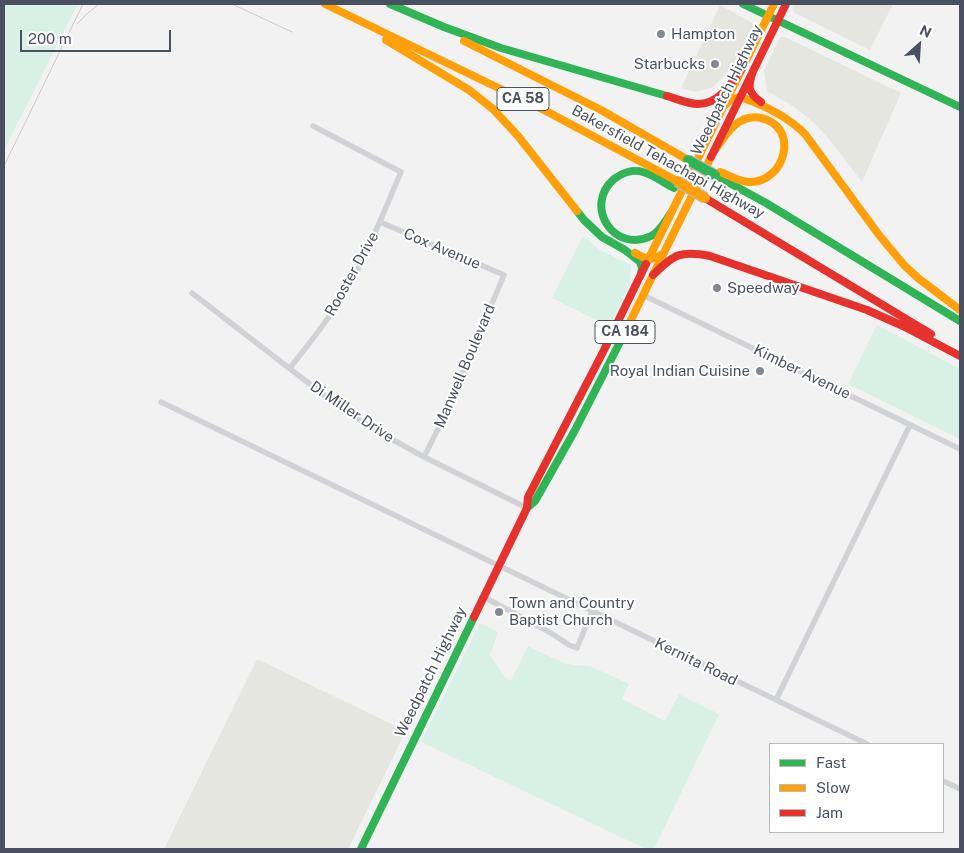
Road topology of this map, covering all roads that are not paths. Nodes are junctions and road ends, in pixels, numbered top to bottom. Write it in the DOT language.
graph roads {
  1 [pos="325,4"];
  2 [pos="384,4"];
  3 [pos="390,4"];
  4 [pos="743,4"];
  5 [pos="774,4"];
  6 [pos="786,4"];
  7 [pos="768,16"];
  8 [pos="777,20"];
  9 [pos="366,24"];
  10 [pos="748,69"];
  11 [pos="740,97"];
  12 [pos="725,104"];
  13 [pos="765,106"];
  14 [pos="960,107"];
  15 [pos="313,126"];
  16 [pos="714,151"];
  17 [pos="716,173"];
  18 [pos="676,185"];
  19 [pos="671,213"];
  20 [pos="380,222"];
  21 [pos="624,250"];
  22 [pos="663,254"];
  23 [pos="649,259"];
  24 [pos="642,274"];
  25 [pos="504,275"];
  26 [pos="653,275"];
  27 [pos="192,293"];
  28 [pos="643,295"];
  29 [pos="960,310"];
  30 [pos="960,321"];
  31 [pos="960,351"];
  32 [pos="960,356"];
  33 [pos="290,368"];
  34 [pos="161,402"];
  35 [pos="910,424"];
  36 [pos="960,449"];
  37 [pos="424,457"];
  38 [pos="527,508"];
  39 [pos="498,566"];
  40 [pos="484,597"];
  41 [pos="592,611"];
  42 [pos="776,700"];
  43 [pos="865,743"];
  44 [pos="944,781"];
  45 [pos="960,789"];
  46 [pos="361,849"];
  1 -- 9 [label="main road, Bakersfield Tehachapi Highway / CA 58"];
  2 -- 17 [label="main road, Bakersfield Tehachapi Highway / CA 58, bridge"];
  3 -- 10 [label="main road"];
  4 -- 7 [label="main road"];
  5 -- 7 [label="main road, Weedpatch Highway / CA 184"];
  6 -- 8 [label="main road, Weedpatch Highway / CA 184"];
  7 -- 8 [label="main road"];
  7 -- 10 [label="main road, Weedpatch Highway / CA 184"];
  8 -- 10 [label="main road, Weedpatch Highway / CA 184"];
  8 -- 14 [label="main road"];
  9 -- 18 [label="main road, Bakersfield Tehachapi Highway / CA 58"];
  9 -- 21 [label="main road"];
  10 -- 11 [label="main road, Weedpatch Highway / CA 184"];
  10 -- 12 [label="main road, Weedpatch Highway / CA 184"];
  10 -- 13 [label="main road"];
  11 -- 12 [label="main road"];
  11 -- 13 [label="main road"];
  11 -- 16 [label="main road, Weedpatch Highway / CA 184"];
  12 -- 19 [label="main road, Weedpatch Highway / CA 184"];
  13 -- 29 [label="main road"];
  15 -- 20 [label="street, Rooster Drive"];
  16 -- 17 [label="main road"];
  16 -- 22 [label="main road, Weedpatch Highway / CA 184"];
  17 -- 30 [label="main road, Bakersfield Tehachapi Highway"];
  18 -- 19 [label="main road"];
  18 -- 31 [label="main road, Bakersfield Tehachapi Highway / CA 58, bridge"];
  19 -- 23 [label="main road, Weedpatch Highway / CA 184"];
  20 -- 25 [label="street, Cox Avenue"];
  20 -- 33 [label="street, Rooster Drive"];
  21 -- 23 [label="main road"];
  21 -- 24 [label="main road"];
  22 -- 23 [label="main road"];
  22 -- 26 [label="main road, Weedpatch Highway / CA 184"];
  23 -- 24 [label="main road, Weedpatch Highway / CA 184"];
  24 -- 38 [label="main road, Weedpatch Highway / CA 184"];
  25 -- 37 [label="street, Manwell Boulevard"];
  26 -- 28 [label="main road, Weedpatch Highway / CA 184"];
  26 -- 32 [label="main road"];
  27 -- 33 [label="street, Di Miller Drive"];
  28 -- 35 [label="street, Kimber Avenue"];
  28 -- 38 [label="main road, Weedpatch Highway / CA 184"];
  33 -- 37 [label="street, Di Miller Drive"];
  34 -- 39 [label="street, Kernita Road"];
  35 -- 36 [label="street, Kimber Avenue"];
  35 -- 42 [label="street"];
  37 -- 38 [label="street, Di Miller Drive"];
  38 -- 39 [label="main road, Weedpatch Highway / CA 184"];
  39 -- 40 [label="main road, Weedpatch Highway / CA 184"];
  39 -- 41 [label="street, Kernita Road"];
  40 -- 41 [label="street"];
  40 -- 46 [label="main road, Weedpatch Highway / CA 184"];
  41 -- 42 [label="street, Kernita Road"];
  42 -- 43 [label="street, Kernita Road"];
  44 -- 45 [label="street"];
}
